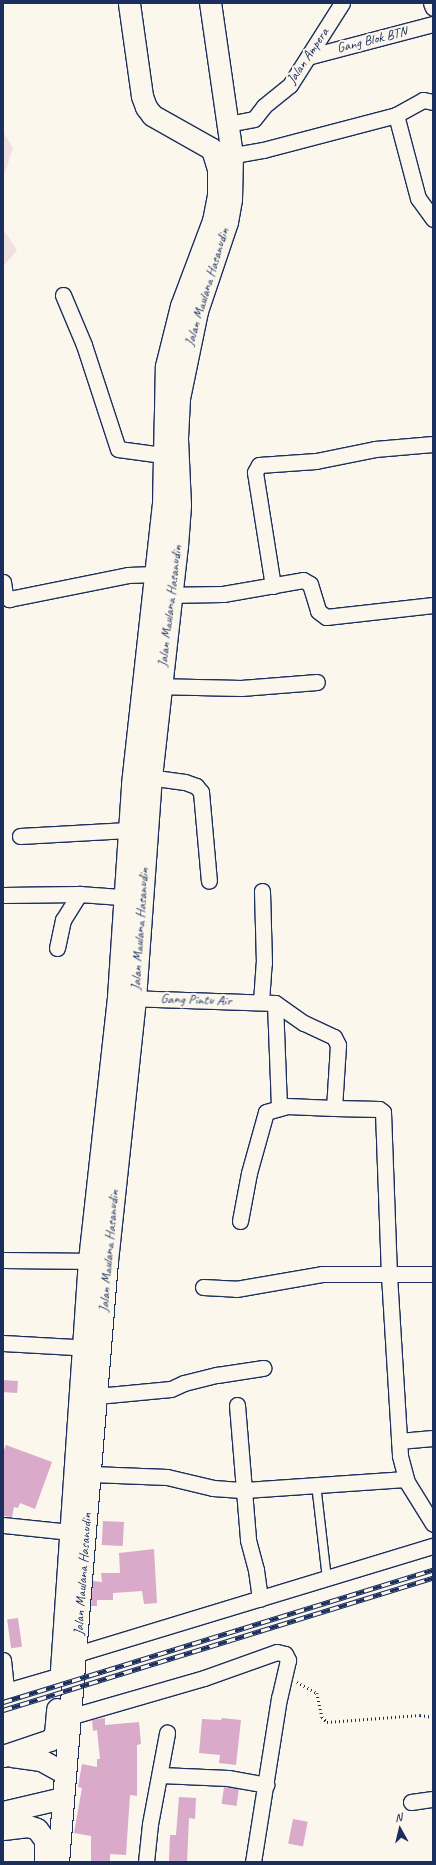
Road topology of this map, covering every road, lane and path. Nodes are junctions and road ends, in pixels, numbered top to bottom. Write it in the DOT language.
graph roads {
  1 [pos="129,3"];
  2 [pos="210,3"];
  3 [pos="342,3"];
  4 [pos="431,3"];
  5 [pos="433,8"];
  6 [pos="433,24"];
  7 [pos="311,56"];
  8 [pos="433,102"];
  9 [pos="396,115"];
  10 [pos="228,124"];
  11 [pos="224,156"];
  12 [pos="433,219"];
  13 [pos="63,295"];
  14 [pos="168,443"];
  15 [pos="433,444"];
  16 [pos="172,505"];
  17 [pos="155,574"];
  18 [pos="3,582"];
  19 [pos="272,586"];
  20 [pos="162,595"];
  21 [pos="433,606"];
  22 [pos="317,682"];
  23 [pos="151,686"];
  24 [pos="142,776"];
  25 [pos="124,831"];
  26 [pos="20,836"];
  27 [pos="209,881"];
  28 [pos="262,891"];
  29 [pos="3,894"];
  30 [pos="85,894"];
  31 [pos="127,897"];
  32 [pos="57,948"];
  33 [pos="126,998"];
  34 [pos="268,1003"];
  35 [pos="279,1108"];
  36 [pos="334,1108"];
  37 [pos="240,1221"];
  38 [pos="3,1260"];
  39 [pos="89,1261"];
  40 [pos="433,1274"];
  41 [pos="389,1275"];
  42 [pos="204,1287"];
  43 [pos="3,1343"];
  44 [pos="80,1348"];
  45 [pos="263,1368"];
  46 [pos="97,1396"];
  47 [pos="237,1406"];
  48 [pos="433,1438"];
  49 [pos="399,1441"];
  50 [pos="91,1474"];
  51 [pos="406,1478"];
  52 [pos="316,1484"];
  53 [pos="245,1490"];
  54 [pos="433,1524"];
  55 [pos="3,1526"];
  56 [pos="77,1533"];
  57 [pos="433,1546"];
  58 [pos="327,1578"];
  59 [pos="260,1599"];
  60 [pos="3,1660"];
  61 [pos="67,1662"];
  62 [pos="284,1677"];
  63 [pos="5,1692"];
  64 [pos="433,1717"];
  65 [pos="63,1718"];
  66 [pos="167,1734"];
  67 [pos="4,1756"];
  68 [pos="64,1773"];
  69 [pos="160,1775"];
  70 [pos="266,1785"];
  71 [pos="62,1798"];
  72 [pos="433,1799"];
  73 [pos="411,1802"];
  74 [pos="3,1812"];
  75 [pos="3,1829"];
  76 [pos="45,1862"];
  77 [pos="58,1862"];
  78 [pos="146,1862"];
  79 [pos="253,1862"];
  1 -- 11 [label="street"];
  2 -- 10 [label="street, Jalan Maulana Hasanudin"];
  3 -- 7 [label="street, Jalan Ampera"];
  4 -- 5 [label="street"];
  6 -- 7 [label="street, Gang Blok BTN"];
  7 -- 10 [label="street, Jalan Ampera"];
  8 -- 9 [label="street"];
  9 -- 11 [label="street"];
  9 -- 12 [label="street"];
  10 -- 11 [label="street, Jalan Maulana Hasanudin"];
  11 -- 14 [label="street, Jalan Maulana Hasanudin"];
  13 -- 14 [label="street"];
  14 -- 16 [label="street, Jalan Maulana Hasanudin"];
  15 -- 19 [label="street"];
  16 -- 17 [label="street, Jalan Maulana Hasanudin"];
  16 -- 20 [label="street, Jalan Maulana Hasanudin"];
  17 -- 18 [label="street"];
  17 -- 20 [label="street, Jalan Maulana Hasanudin"];
  19 -- 20 [label="street"];
  19 -- 21 [label="street"];
  20 -- 23 [label="street, Jalan Maulana Hasanudin"];
  22 -- 23 [label="street"];
  23 -- 24 [label="street, Jalan Maulana Hasanudin"];
  24 -- 25 [label="street, Jalan Maulana Hasanudin"];
  24 -- 27 [label="street"];
  24 -- 31 [label="street, Jalan Maulana Hasanudin"];
  25 -- 26 [label="street"];
  25 -- 31 [label="street, Jalan Maulana Hasanudin"];
  28 -- 34 [label="street"];
  29 -- 30 [label="street"];
  30 -- 31 [label="street"];
  30 -- 32 [label="street"];
  31 -- 33 [label="street, Jalan Maulana Hasanudin"];
  33 -- 34 [label="street, Gang Pintu Air"];
  33 -- 39 [label="street, Jalan Maulana Hasanudin"];
  34 -- 35 [label="street"];
  34 -- 36 [label="street"];
  35 -- 36 [label="street"];
  35 -- 37 [label="street"];
  36 -- 41 [label="street"];
  38 -- 39 [label="street"];
  39 -- 44 [label="street, Jalan Maulana Hasanudin"];
  40 -- 41 [label="street"];
  41 -- 42 [label="street"];
  41 -- 49 [label="street"];
  43 -- 44 [label="street"];
  44 -- 46 [label="street, Jalan Maulana Hasanudin"];
  44 -- 56 [label="street, Jalan Maulana Hasanudin"];
  45 -- 46 [label="street"];
  46 -- 50 [label="street, Jalan Maulana Hasanudin"];
  47 -- 53 [label="street"];
  48 -- 49 [label="street"];
  49 -- 51 [label="street"];
  50 -- 53 [label="street"];
  50 -- 56 [label="street, Jalan Maulana Hasanudin"];
  51 -- 52 [label="street"];
  51 -- 54 [label="street"];
  52 -- 53 [label="street"];
  52 -- 58 [label="lane"];
  53 -- 59 [label="street"];
  55 -- 56 [label="street"];
  56 -- 61 [label="street, Jalan Maulana Hasanudin"];
  57 -- 58 [label="street"];
  58 -- 59 [label="street"];
  59 -- 61 [label="street"];
  60 -- 63 [label="street"];
  61 -- 63 [label="street"];
  61 -- 65 [label="street, Jalan Maulana Hasanudin"];
  62 -- 64 [label="path"];
  62 -- 65 [label="street"];
  62 -- 70 [label="street"];
  65 -- 67 [label="street"];
  65 -- 68 [label="street, Jalan Maulana Hasanudin"];
  66 -- 69 [label="street"];
  67 -- 68 [label="street"];
  68 -- 71 [label="street, Jalan Maulana Hasanudin"];
  69 -- 70 [label="street"];
  69 -- 78 [label="street"];
  70 -- 79 [label="street"];
  71 -- 74 [label="street"];
  71 -- 77 [label="street, Jalan Maulana Hasanudin"];
  72 -- 73 [label="street"];
  75 -- 76 [label="street"];
}
